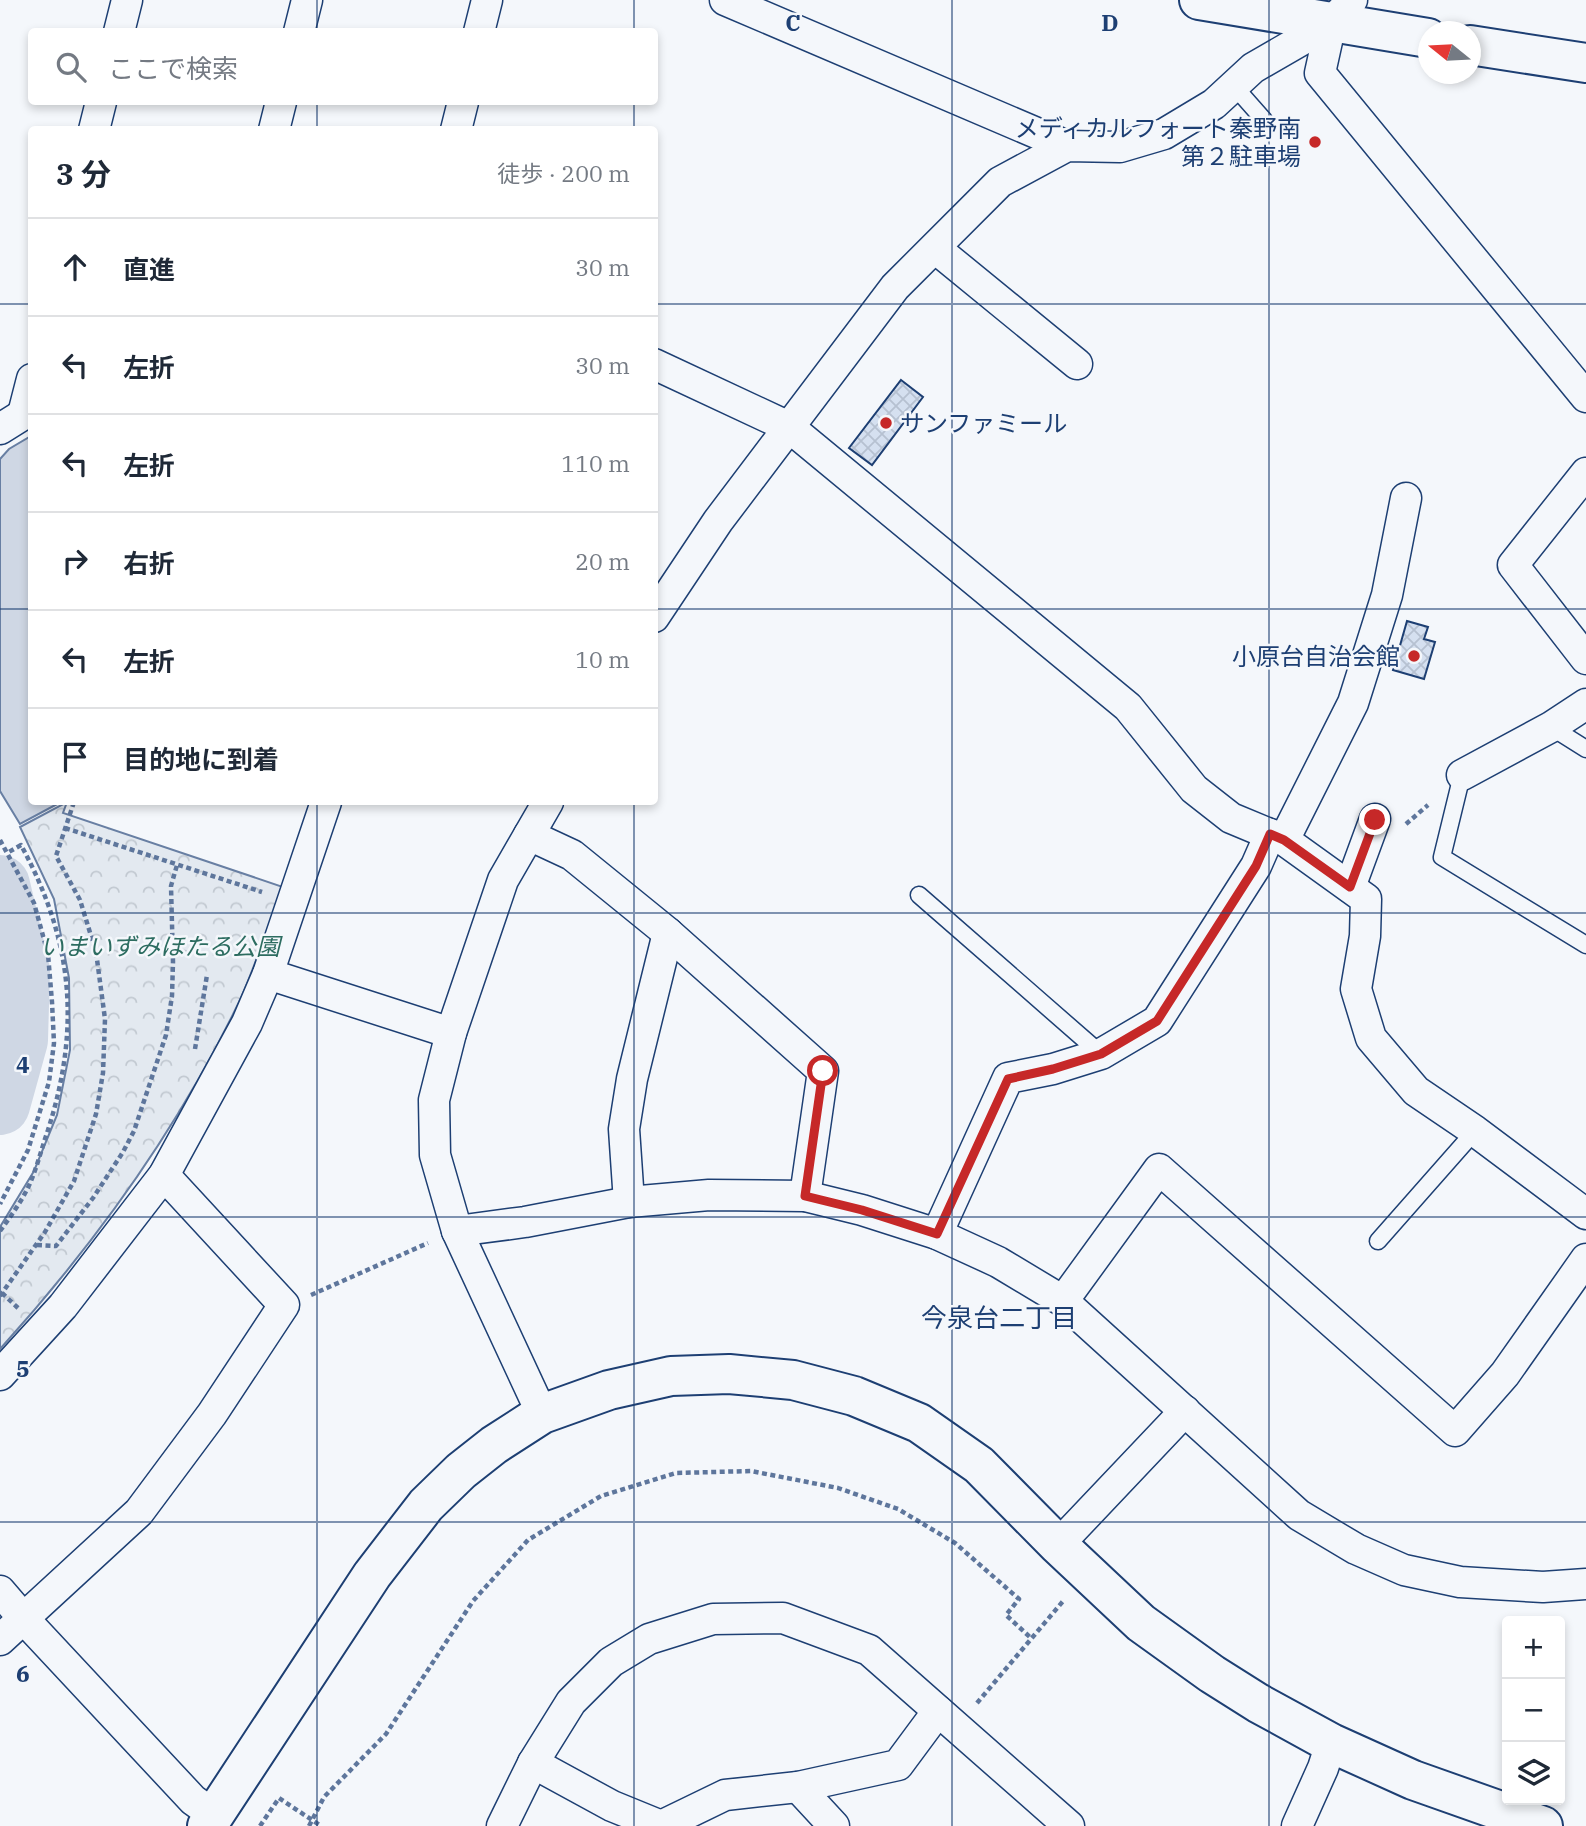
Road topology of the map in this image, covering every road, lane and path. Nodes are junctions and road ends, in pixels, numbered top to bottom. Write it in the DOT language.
graph roads {
  1 [pos="127,0"];
  2 [pos="307,0"];
  3 [pos="487,0"];
  4 [pos="725,0"];
  5 [pos="1199,0"];
  6 [pos="1341,11"];
  7 [pos="120,28"];
  8 [pos="300,28"];
  9 [pos="480,28"];
  10 [pos="1418,35"];
  11 [pos="1481,47"];
  12 [pos="1586,64"];
  13 [pos="1234,86"];
  14 [pos="100,105"];
  15 [pos="280,105"];
  16 [pos="462,105"];
  17 [pos="1264,120"];
  18 [pos="95,126"];
  19 [pos="275,126"];
  20 [pos="457,126"];
  21 [pos="1067,146"];
  22 [pos="935,248"];
  23 [pos="1077,364"];
  24 [pos="658,366"];
  25 [pos="28,390"];
  26 [pos="1586,397"];
  27 [pos="18,417"];
  28 [pos="789,427"];
  29 [pos="1586,472"];
  30 [pos="1406,498"];
  31 [pos="658,611"];
  32 [pos="1586,659"];
  33 [pos="1586,704"];
  34 [pos="1551,727"];
  35 [pos="1586,749"];
  36 [pos="1462,775"];
  37 [pos="73,805"];
  38 [pos="325,805"];
  39 [pos="546,805"];
  40 [pos="1387,825"];
  41 [pos="65,828"];
  42 [pos="529,835"];
  43 [pos="1277,837"];
  44 [pos="0,840"];
  45 [pos="7,853"];
  46 [pos="177,864"];
  47 [pos="1350,887"];
  48 [pos="268,894"];
  49 [pos="919,895"];
  50 [pos="668,933"];
  51 [pos="1586,945"];
  52 [pos="268,974"];
  53 [pos="207,975"];
  54 [pos="451,1032"];
  55 [pos="1101,1054"];
  56 [pos="226,1063"];
  57 [pos="1475,1131"];
  58 [pos="163,1175"];
  59 [pos="805,1196"];
  60 [pos="629,1202"];
  61 [pos="0,1204"];
  62 [pos="1586,1214"];
  63 [pos="0,1231"];
  64 [pos="457,1231"];
  65 [pos="937,1234"];
  66 [pos="1377,1241"];
  67 [pos="36,1245"];
  68 [pos="407,1252"];
  69 [pos="1586,1259"];
  70 [pos="0,1296"];
  71 [pos="299,1300"];
  72 [pos="1063,1301"];
  73 [pos="0,1375"];
  74 [pos="1185,1411"];
  75 [pos="542,1414"];
  76 [pos="1058,1545"];
  77 [pos="1586,1584"];
  78 [pos="0,1591"];
  79 [pos="1070,1592"];
  80 [pos="24,1619"];
  81 [pos="1032,1639"];
  82 [pos="0,1640"];
  83 [pos="982,1697"];
  84 [pos="938,1712"];
  85 [pos="1331,1743"];
  86 [pos="533,1763"];
  87 [pos="798,1787"];
  88 [pos="312,1820"];
  89 [pos="210,1821"];
  90 [pos="260,1826"];
  91 [pos="309,1826"];
  92 [pos="321,1826"];
  93 [pos="502,1826"];
  94 [pos="834,1826"];
  95 [pos="1069,1826"];
  96 [pos="1297,1826"];
  97 [pos="1543,1826"];
  1 -- 7 [label="street"];
  2 -- 8 [label="street"];
  3 -- 9 [label="street"];
  4 -- 21 [label="street"];
  5 -- 6 [label="street"];
  6 -- 10 [label="street"];
  6 -- 13 [label="street"];
  6 -- 26 [label="street"];
  11 -- 12 [label="street"];
  13 -- 17 [label="lane"];
  13 -- 21 [label="street"];
  14 -- 18 [label="street"];
  15 -- 19 [label="street"];
  16 -- 20 [label="street"];
  21 -- 22 [label="street"];
  22 -- 23 [label="street"];
  22 -- 28 [label="street"];
  24 -- 28 [label="street"];
  25 -- 27 [label="street"];
  28 -- 31 [label="street"];
  28 -- 43 [label="street"];
  29 -- 32 [label="street"];
  30 -- 43 [label="street"];
  33 -- 34 [label="street"];
  34 -- 35 [label="lane"];
  34 -- 36 [label="street"];
  36 -- 40 [label="path"];
  36 -- 51 [label="lane"];
  37 -- 41 [label="path"];
  38 -- 52 [label="street"];
  39 -- 42 [label="street"];
  40 -- 47 [label="street"];
  41 -- 46 [label="path"];
  41 -- 67 [label="path"];
  42 -- 50 [label="street"];
  42 -- 54 [label="street"];
  43 -- 47 [label="street"];
  43 -- 55 [label="street"];
  44 -- 45 [label="path"];
  45 -- 61 [label="path"];
  45 -- 63 [label="path"];
  46 -- 48 [label="path"];
  46 -- 67 [label="path"];
  47 -- 57 [label="street"];
  49 -- 55 [label="lane"];
  50 -- 59 [label="street"];
  50 -- 60 [label="street"];
  52 -- 54 [label="street"];
  52 -- 56 [label="street"];
  53 -- 56 [label="path"];
  54 -- 64 [label="street"];
  55 -- 65 [label="street"];
  56 -- 58 [label="street"];
  57 -- 62 [label="street"];
  57 -- 66 [label="lane"];
  58 -- 73 [label="street"];
  58 -- 80 [label="street"];
  59 -- 60 [label="street"];
  59 -- 65 [label="street"];
  60 -- 64 [label="street"];
  64 -- 75 [label="street"];
  65 -- 72 [label="street"];
  67 -- 70 [label="path"];
  68 -- 71 [label="path"];
  69 -- 72 [label="street"];
  72 -- 74 [label="street"];
  74 -- 76 [label="street"];
  74 -- 77 [label="street"];
  75 -- 76 [label="street"];
  75 -- 89 [label="street"];
  76 -- 85 [label="street"];
  78 -- 80 [label="street"];
  79 -- 81 [label="path"];
  80 -- 82 [label="street"];
  80 -- 89 [label="street"];
  81 -- 83 [label="path"];
  81 -- 88 [label="path"];
  84 -- 86 [label="street"];
  84 -- 87 [label="street"];
  84 -- 95 [label="street"];
  85 -- 96 [label="street"];
  85 -- 97 [label="street"];
  86 -- 87 [label="street"];
  86 -- 93 [label="street"];
  87 -- 94 [label="street"];
  88 -- 90 [label="path"];
  88 -- 91 [label="path"];
  88 -- 92 [label="path"];
}
